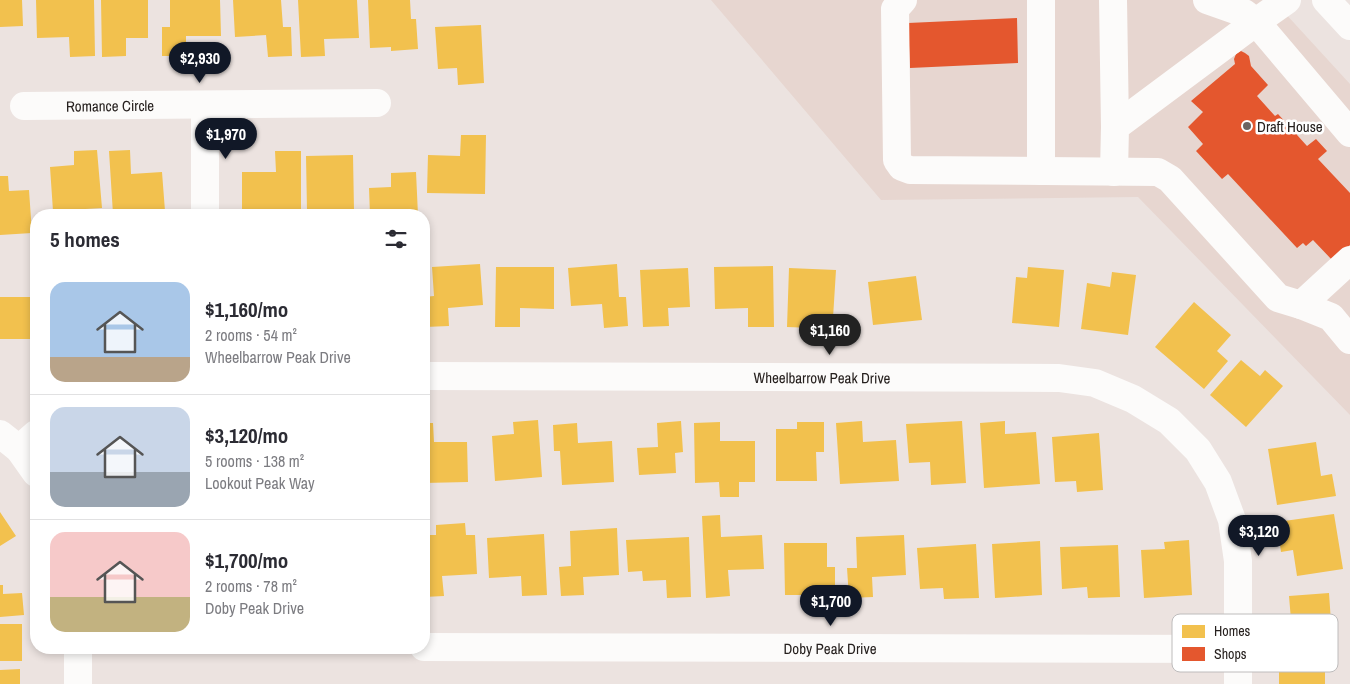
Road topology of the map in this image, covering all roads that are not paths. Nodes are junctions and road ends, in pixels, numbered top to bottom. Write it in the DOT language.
graph roads {
  1 [pos="903,0"];
  2 [pos="1041,0"];
  3 [pos="1113,0"];
  4 [pos="1207,0"];
  5 [pos="1287,0"];
  6 [pos="1326,0"];
  7 [pos="1256,22"];
  8 [pos="1350,26"];
  9 [pos="377,103"];
  10 [pos="205,105"];
  11 [pos="24,106"];
  12 [pos="1115,126"];
  13 [pos="1350,133"];
  14 [pos="1041,171"];
  15 [pos="1114,172"];
  16 [pos="205,209"];
  17 [pos="1350,260"];
  18 [pos="1301,305"];
  19 [pos="1347,329"];
  20 [pos="430,376"];
  21 [pos="18,439"];
  22 [pos="30,462"];
  23 [pos="1238,614"];
  24 [pos="430,647"];
  25 [pos="1172,649"];
  26 [pos="78,654"];
  27 [pos="78,684"];
  1 -- 14 [label="street"];
  2 -- 14 [label="street"];
  3 -- 12 [label="street"];
  4 -- 7 [label="street"];
  5 -- 7 [label="street"];
  6 -- 8 [label="street"];
  7 -- 12 [label="street"];
  7 -- 13 [label="street"];
  9 -- 10 [label="street, Romance Circle"];
  10 -- 11 [label="street, Romance Circle"];
  10 -- 16 [label="street"];
  12 -- 15 [label="street"];
  14 -- 15 [label="street"];
  15 -- 18 [label="street"];
  17 -- 18 [label="street"];
  18 -- 19 [label="street"];
  20 -- 23 [label="street, Wheelbarrow Peak Drive"];
  21 -- 22 [label="street"];
  24 -- 25 [label="street, Doby Peak Drive"];
  26 -- 27 [label="street"];
}
